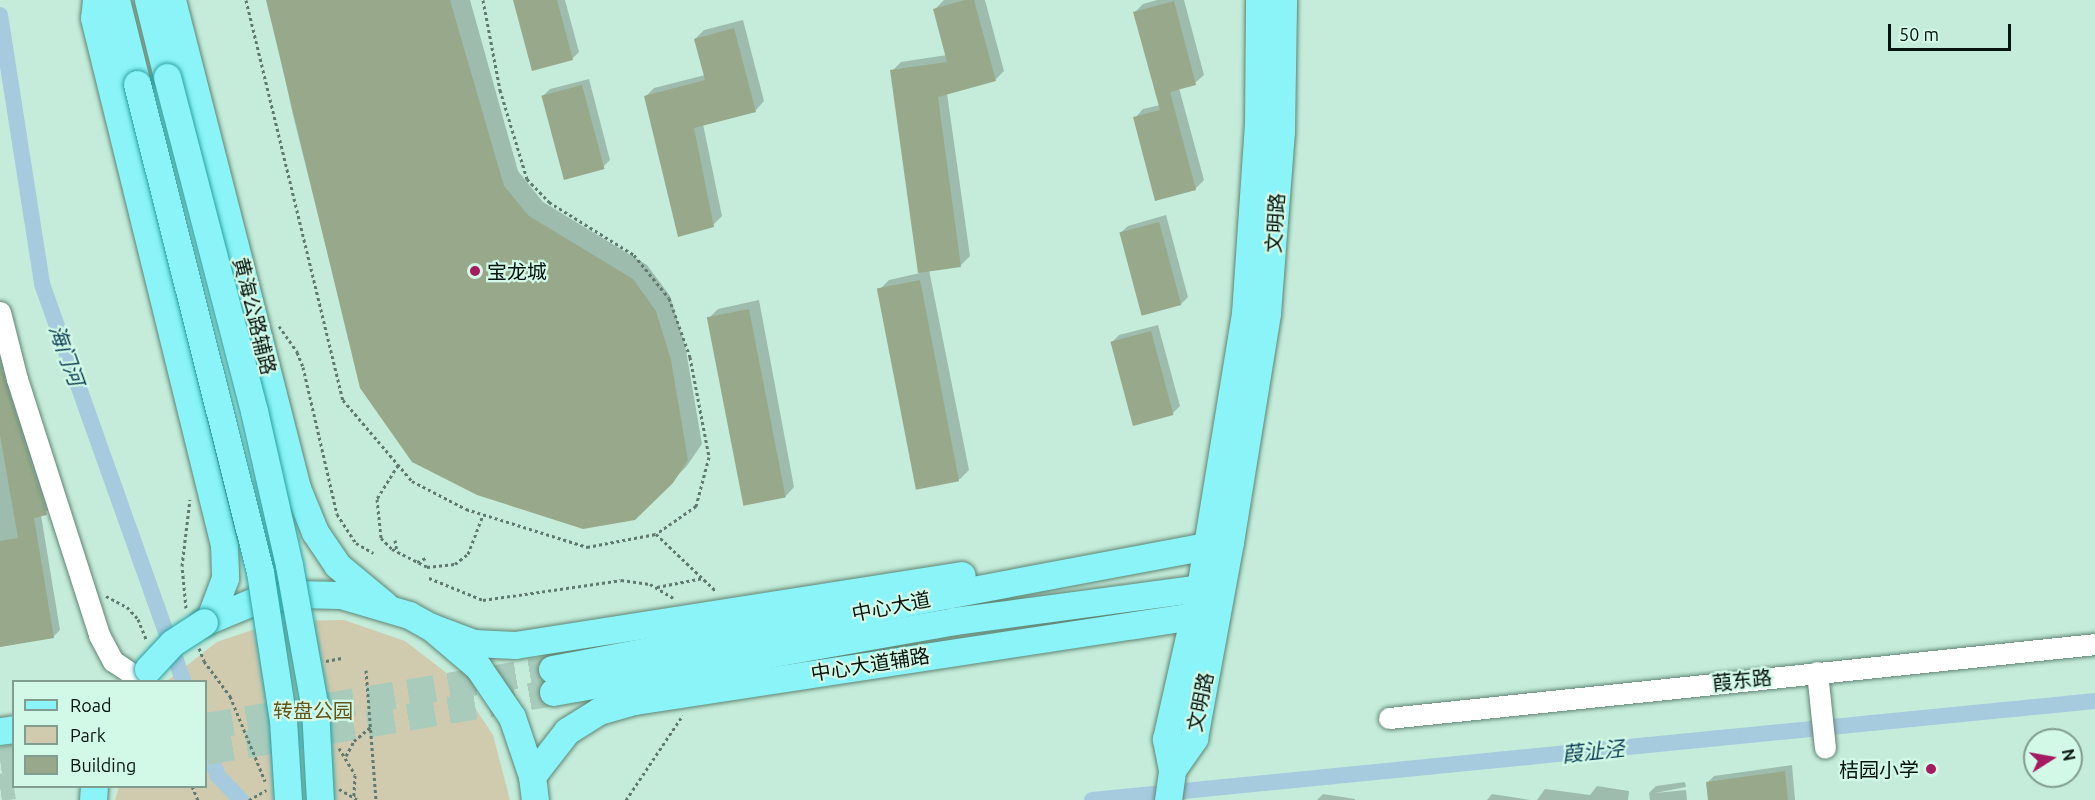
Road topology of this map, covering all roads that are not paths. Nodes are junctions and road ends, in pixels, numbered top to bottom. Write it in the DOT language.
graph roads {
  1 [pos="96,0"];
  2 [pos="116,0"];
  3 [pos="148,0"];
  4 [pos="172,0"];
  5 [pos="1259,0"];
  6 [pos="1283,0"];
  7 [pos="0,312"];
  8 [pos="297,488"];
  9 [pos="215,505"];
  10 [pos="1218,544"];
  11 [pos="1047,577"];
  12 [pos="1211,587"];
  13 [pos="385,605"];
  14 [pos="1194,616"];
  15 [pos="207,620"];
  16 [pos="431,627"];
  17 [pos="2095,644"];
  18 [pos="142,672"];
  19 [pos="1817,672"];
  20 [pos="1389,717"];
  21 [pos="1825,748"];
  22 [pos="1172,770"];
  23 [pos="533,788"];
  24 [pos="288,800"];
  25 [pos="320,800"];
  26 [pos="1168,800"];
  1 -- 9 [label="main road"];
  2 -- 24 [label="main road, bridge"];
  3 -- 25 [label="main road, bridge"];
  4 -- 8 [label="main road, 黄海公路辅路"];
  5 -- 10 [label="main road, 文明路"];
  6 -- 10 [label="main road, 文明路"];
  7 -- 18 [label="street"];
  8 -- 9 [label="main road"];
  8 -- 13 [label="main road, 黄海公路辅路"];
  9 -- 15 [label="main road"];
  10 -- 11 [label="main road, 中心大道"];
  10 -- 12 [label="main road, 文明路"];
  11 -- 12 [label="main road, 中心大道"];
  11 -- 16 [label="main road"];
  12 -- 14 [label="main road"];
  12 -- 22 [label="main road, 文明路"];
  13 -- 15 [label="main road"];
  13 -- 16 [label="main road"];
  14 -- 22 [label="main road, 文明路"];
  14 -- 23 [label="main road, 中心大道辅路"];
  15 -- 18 [label="main road, bridge"];
  16 -- 23 [label="main road"];
  17 -- 19 [label="street, 葭东路"];
  19 -- 20 [label="street, 葭东路"];
  19 -- 21 [label="street"];
  22 -- 26 [label="main road"];
}
